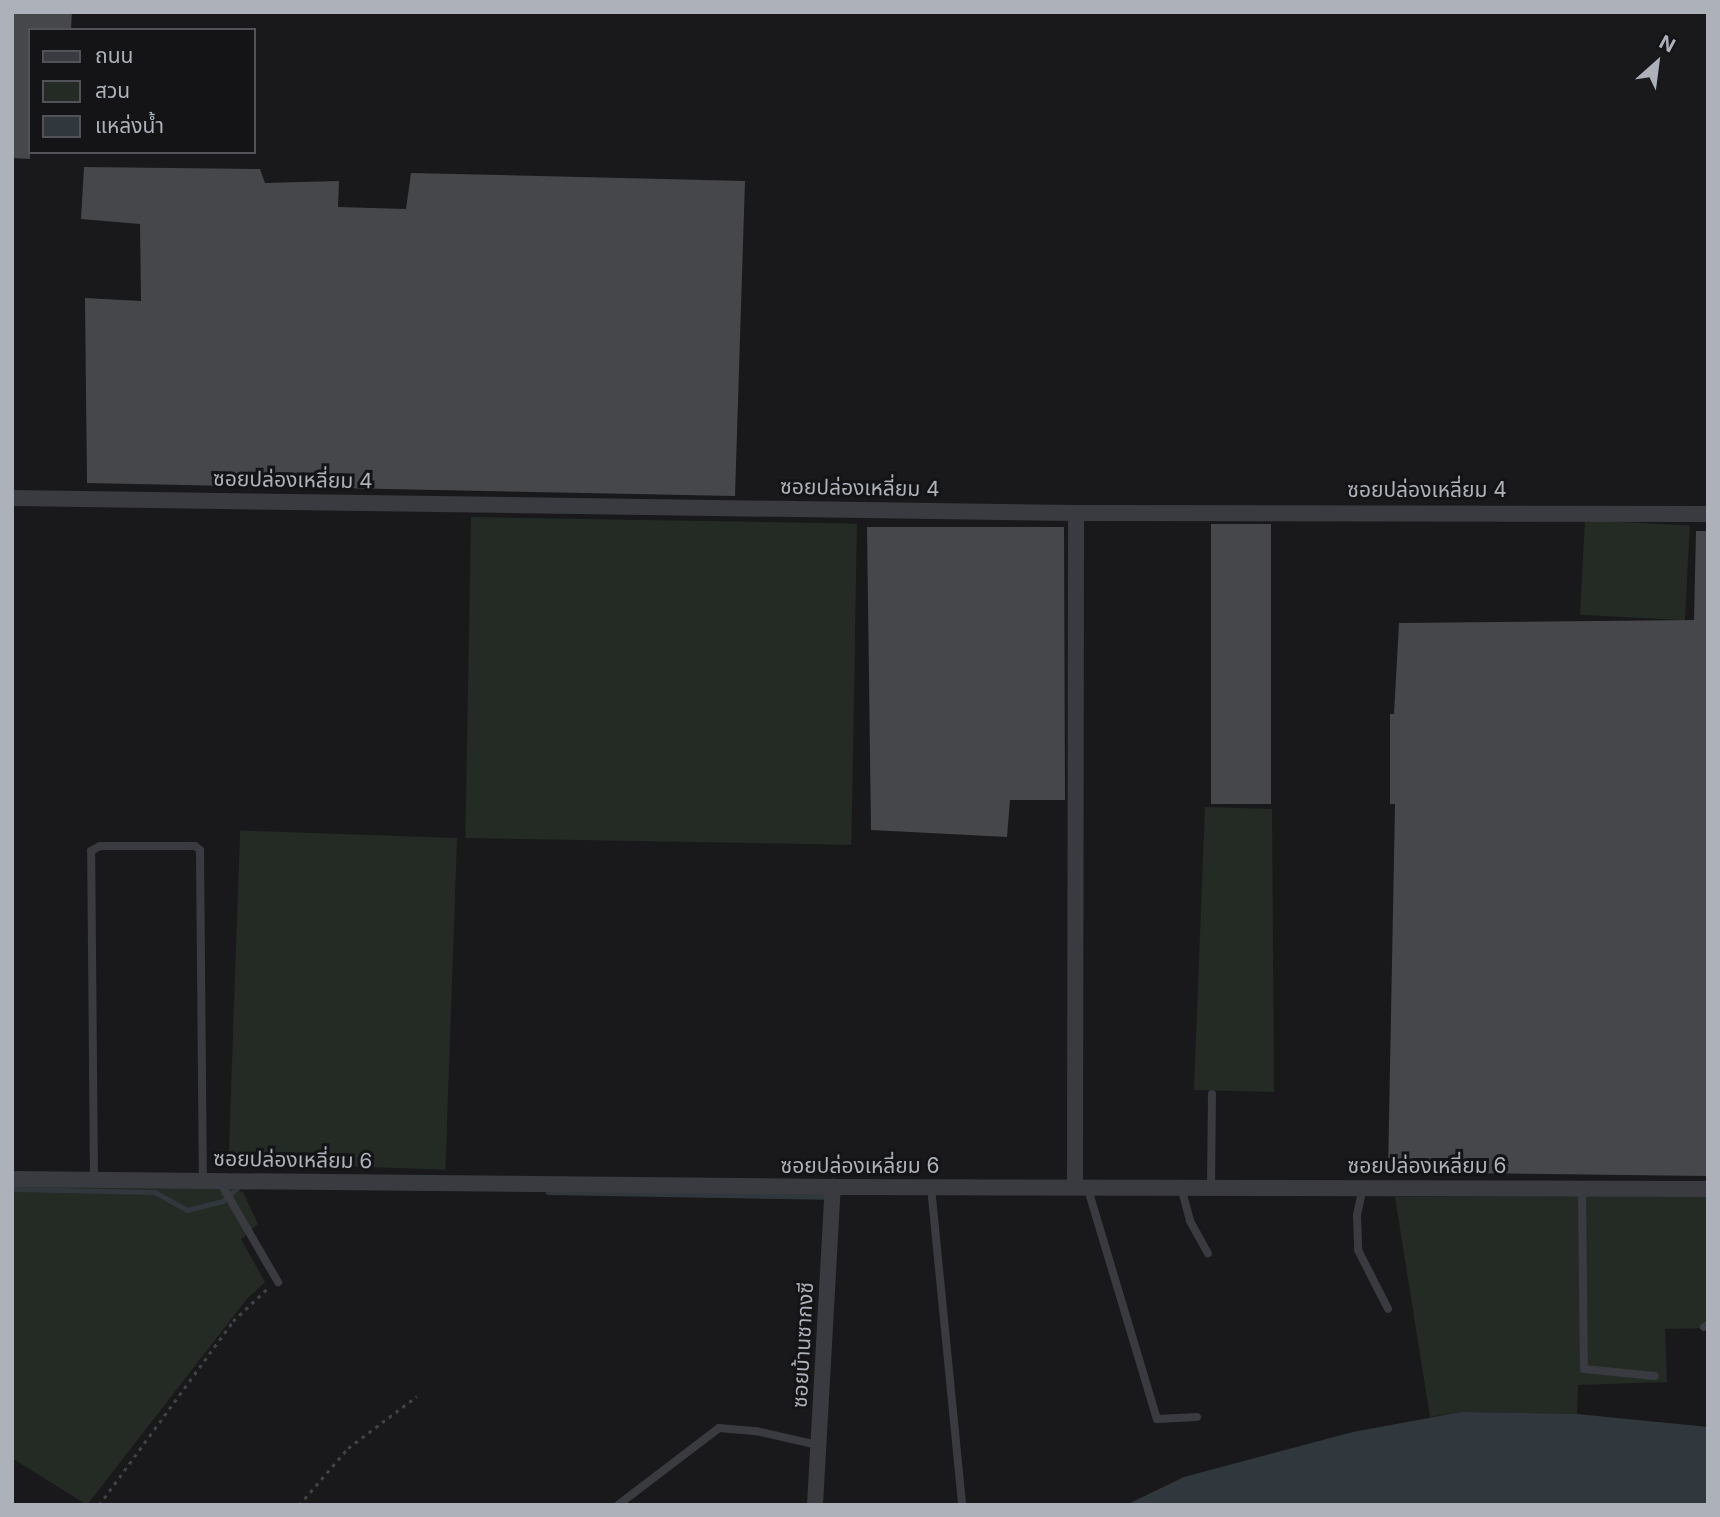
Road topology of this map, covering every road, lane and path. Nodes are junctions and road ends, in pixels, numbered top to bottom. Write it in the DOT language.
graph roads {
  1 [pos="12,498"];
  2 [pos="1076,513"];
  3 [pos="1708,514"];
  4 [pos="1212,1094"];
  5 [pos="12,1179"];
  6 [pos="94,1179"];
  7 [pos="211,1180"];
  8 [pos="1081,1186"];
  9 [pos="1181,1186"];
  10 [pos="833,1187"];
  11 [pos="931,1187"];
  12 [pos="1211,1187"];
  13 [pos="1363,1187"];
  14 [pos="1582,1188"];
  15 [pos="1708,1189"];
  16 [pos="1208,1253"];
  17 [pos="276,1279"];
  18 [pos="1388,1309"];
  19 [pos="1655,1376"];
  20 [pos="417,1396"];
  21 [pos="1197,1417"];
  22 [pos="818,1445"];
  23 [pos="99,1505"];
  24 [pos="299,1505"];
  25 [pos="618,1505"];
  26 [pos="815,1505"];
  27 [pos="962,1505"];
  1 -- 2 [label="street, ซอยปล่องเหลี่ยม 4"];
  2 -- 3 [label="street, ซอยปล่องเหลี่ยม 4"];
  2 -- 8 [label="street"];
  4 -- 12 [label="lane"];
  5 -- 6 [label="street, ซอยปล่องเหลี่ยม 6"];
  6 -- 7 [label="street, ซอยปล่องเหลี่ยม 6"];
  6 -- 7 [label="lane"];
  7 -- 10 [label="street, ซอยปล่องเหลี่ยม 6"];
  7 -- 17 [label="lane"];
  8 -- 9 [label="street, ซอยปล่องเหลี่ยม 6"];
  8 -- 11 [label="street, ซอยปล่องเหลี่ยม 6"];
  8 -- 21 [label="lane"];
  9 -- 12 [label="street, ซอยปล่องเหลี่ยม 6"];
  9 -- 16 [label="lane"];
  10 -- 11 [label="street, ซอยปล่องเหลี่ยม 6"];
  10 -- 22 [label="street, ซอยบ้านซากงซี"];
  11 -- 27 [label="lane"];
  12 -- 13 [label="street, ซอยปล่องเหลี่ยม 6"];
  13 -- 14 [label="street, ซอยปล่องเหลี่ยม 6"];
  13 -- 18 [label="lane"];
  14 -- 15 [label="street, ซอยปล่องเหลี่ยม 6"];
  14 -- 19 [label="lane"];
  17 -- 23 [label="path"];
  20 -- 24 [label="path"];
  22 -- 25 [label="lane"];
  22 -- 26 [label="street, ซอยบ้านซากงซี"];
}
